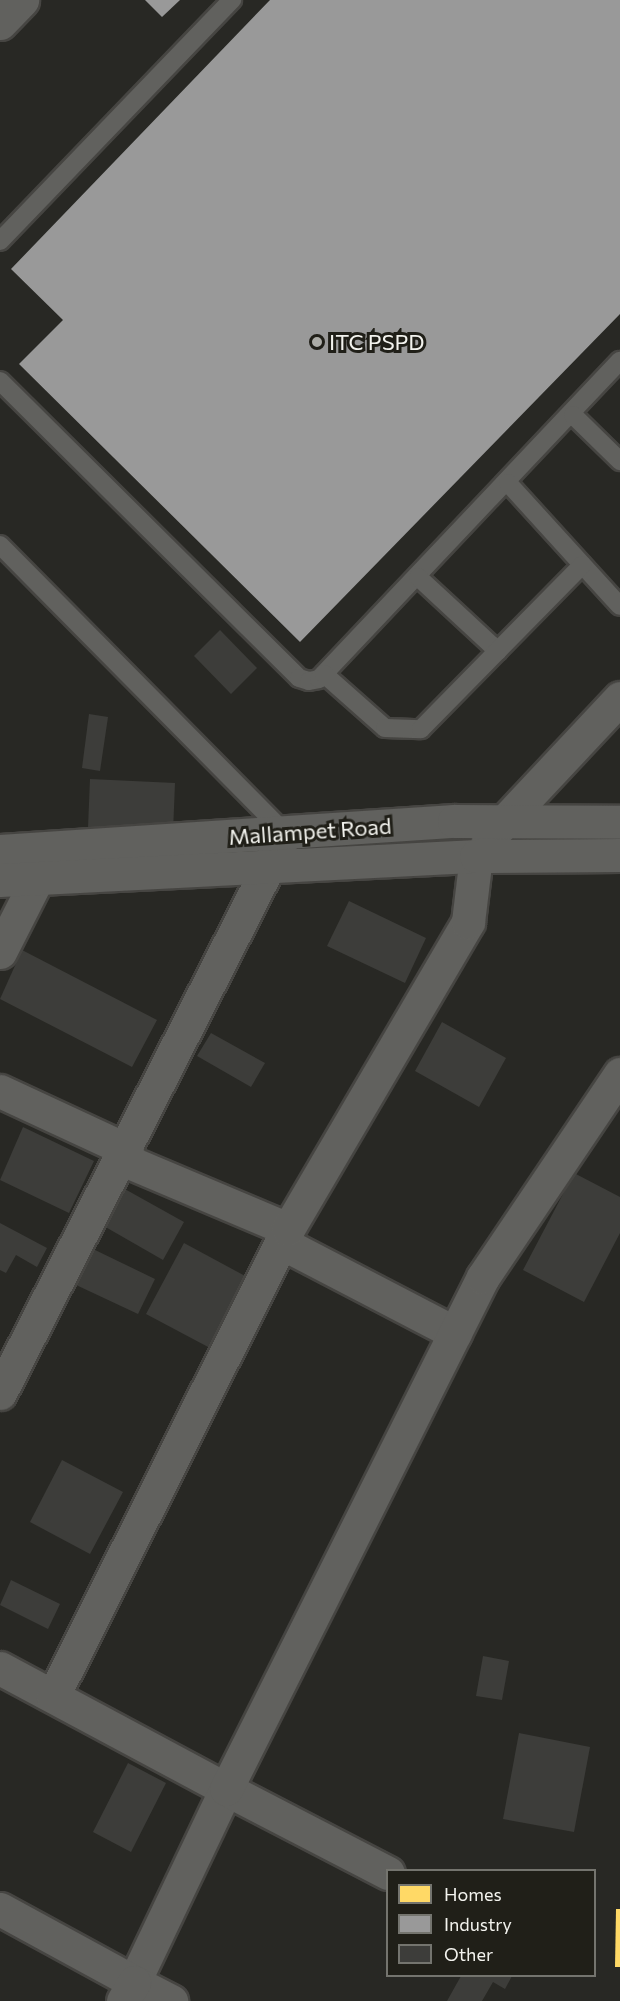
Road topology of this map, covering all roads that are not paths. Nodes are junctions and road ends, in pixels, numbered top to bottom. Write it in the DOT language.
graph roads {
  1 [pos="22,0"];
  2 [pos="232,0"];
  3 [pos="0,23"];
  4 [pos="0,241"];
  5 [pos="619,364"];
  6 [pos="0,381"];
  7 [pos="573,415"];
  8 [pos="620,461"];
  9 [pos="508,483"];
  10 [pos="0,545"];
  11 [pos="582,565"];
  12 [pos="418,577"];
  13 [pos="620,606"];
  14 [pos="498,651"];
  15 [pos="324,674"];
  16 [pos="620,699"];
  17 [pos="499,821"];
  18 [pos="620,822"];
  19 [pos="285,833"];
  20 [pos="0,851"];
  21 [pos="620,855"];
  22 [pos="476,856"];
  23 [pos="37,863"];
  24 [pos="268,866"];
  25 [pos="0,880"];
  26 [pos="0,952"];
  27 [pos="620,1074"];
  28 [pos="0,1091"];
  29 [pos="125,1154"];
  30 [pos="285,1236"];
  31 [pos="455,1333"];
  32 [pos="0,1393"];
  33 [pos="0,1668"];
  34 [pos="53,1696"];
  35 [pos="226,1789"];
  36 [pos="386,1872"];
  37 [pos="0,1909"];
  38 [pos="128,1991"];
  39 [pos="171,2001"];
  1 -- 3 [label="street"];
  2 -- 4 [label="lane"];
  5 -- 7 [label="lane"];
  6 -- 15 [label="lane"];
  7 -- 8 [label="lane"];
  7 -- 9 [label="lane"];
  9 -- 11 [label="lane"];
  9 -- 12 [label="lane"];
  10 -- 19 [label="lane"];
  11 -- 13 [label="lane"];
  11 -- 14 [label="lane"];
  12 -- 14 [label="lane"];
  12 -- 15 [label="lane"];
  14 -- 15 [label="lane"];
  16 -- 17 [label="street"];
  17 -- 18 [label="street, Mallampet Road"];
  17 -- 19 [label="street, Mallampet Road"];
  17 -- 22 [label="street"];
  19 -- 23 [label="street, Mallampet Road"];
  19 -- 24 [label="street"];
  20 -- 23 [label="street, Mallampet Road"];
  21 -- 22 [label="street, Mallampet Road"];
  22 -- 24 [label="street, Mallampet Road"];
  22 -- 30 [label="street"];
  23 -- 24 [label="street, Mallampet Road"];
  23 -- 25 [label="street, Mallampet Road"];
  23 -- 26 [label="street"];
  24 -- 29 [label="street"];
  27 -- 31 [label="street"];
  28 -- 29 [label="street"];
  29 -- 30 [label="street"];
  29 -- 32 [label="street"];
  30 -- 31 [label="street"];
  30 -- 34 [label="street"];
  31 -- 35 [label="street"];
  33 -- 34 [label="street"];
  34 -- 35 [label="street"];
  35 -- 36 [label="street"];
  35 -- 38 [label="street"];
  37 -- 38 [label="street"];
  38 -- 39 [label="street"];
}
